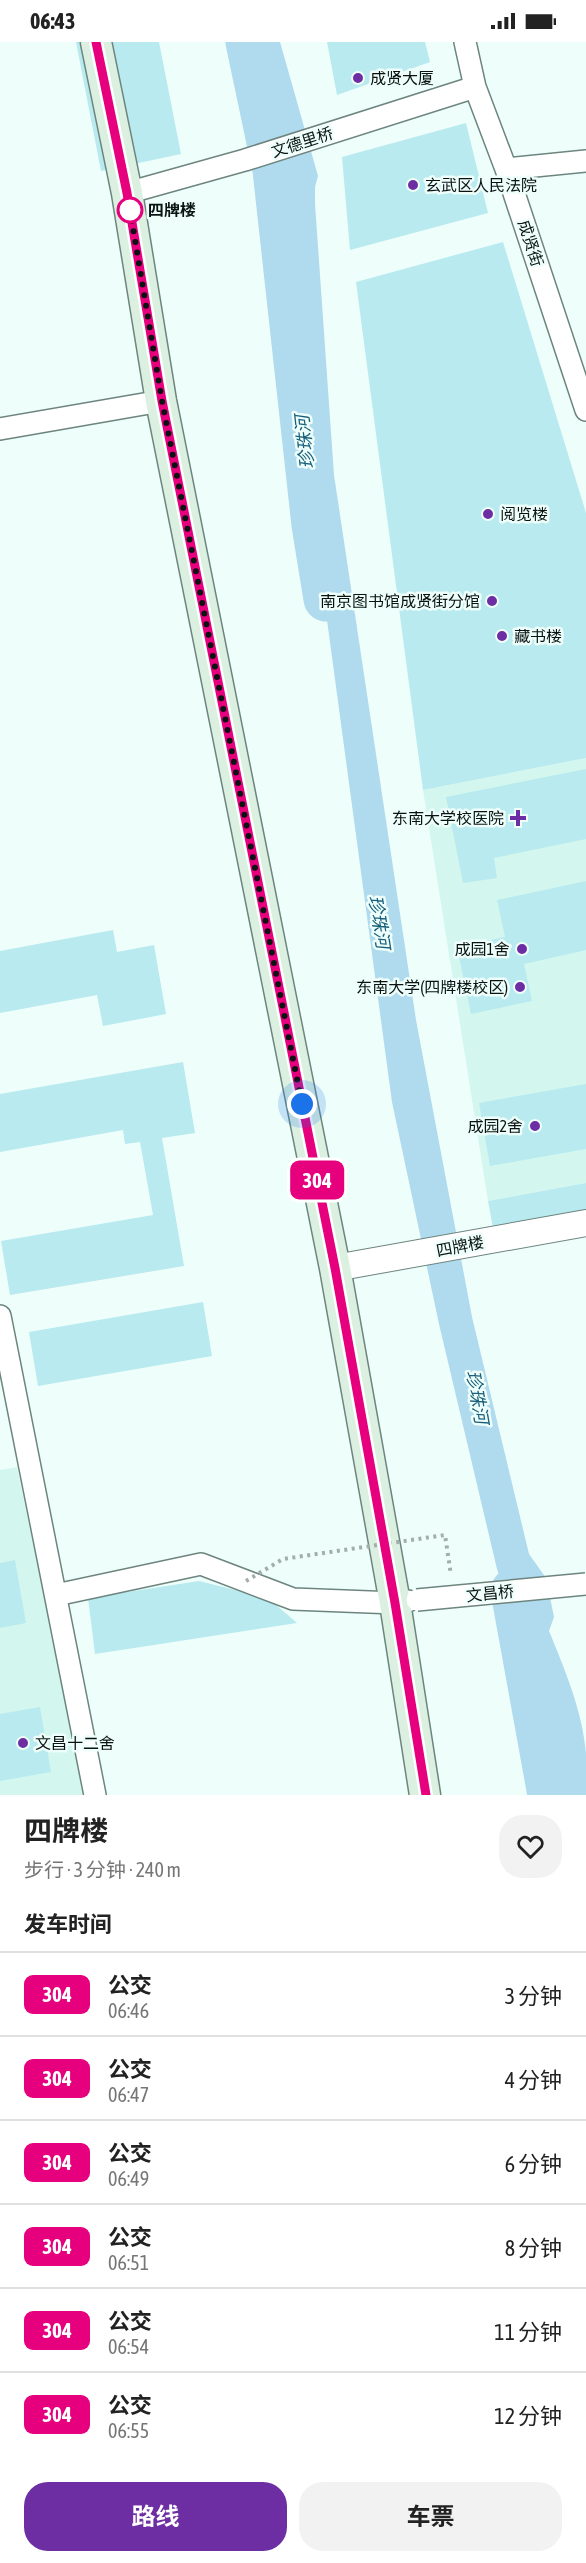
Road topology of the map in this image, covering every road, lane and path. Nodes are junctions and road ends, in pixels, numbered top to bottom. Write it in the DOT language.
graph roads {
  1 [pos="96,42"];
  2 [pos="465,42"];
  3 [pos="475,87"];
  4 [pos="586,161"];
  5 [pos="506,169"];
  6 [pos="127,193"];
  7 [pos="162,401"];
  8 [pos="586,410"];
  9 [pos="0,429"];
  10 [pos="586,1223"];
  11 [pos="335,1268"];
  12 [pos="0,1316"];
  13 [pos="246,1581"];
  14 [pos="586,1584"];
  15 [pos="56,1594"];
  16 [pos="455,1596"];
  17 [pos="406,1602"];
  18 [pos="95,1795"];
  19 [pos="426,1795"];
  1 -- 6 [label="main road"];
  2 -- 3 [label="street, 成贤街"];
  3 -- 5 [label="street, 成贤街"];
  3 -- 6 [label="street, 文德里桥"];
  4 -- 5 [label="street"];
  5 -- 8 [label="street, 成贤街"];
  6 -- 7 [label="main road"];
  7 -- 9 [label="street"];
  7 -- 11 [label="main road"];
  10 -- 11 [label="street, 四牌楼"];
  11 -- 17 [label="main road"];
  12 -- 15 [label="street"];
  13 -- 15 [label="street, 文昌桥"];
  13 -- 16 [label="path, bridge"];
  13 -- 17 [label="street, 文昌桥"];
  14 -- 16 [label="street, 文昌桥, bridge"];
  15 -- 18 [label="street"];
  16 -- 17 [label="street, 文昌桥, bridge"];
  17 -- 19 [label="main road"];
}
